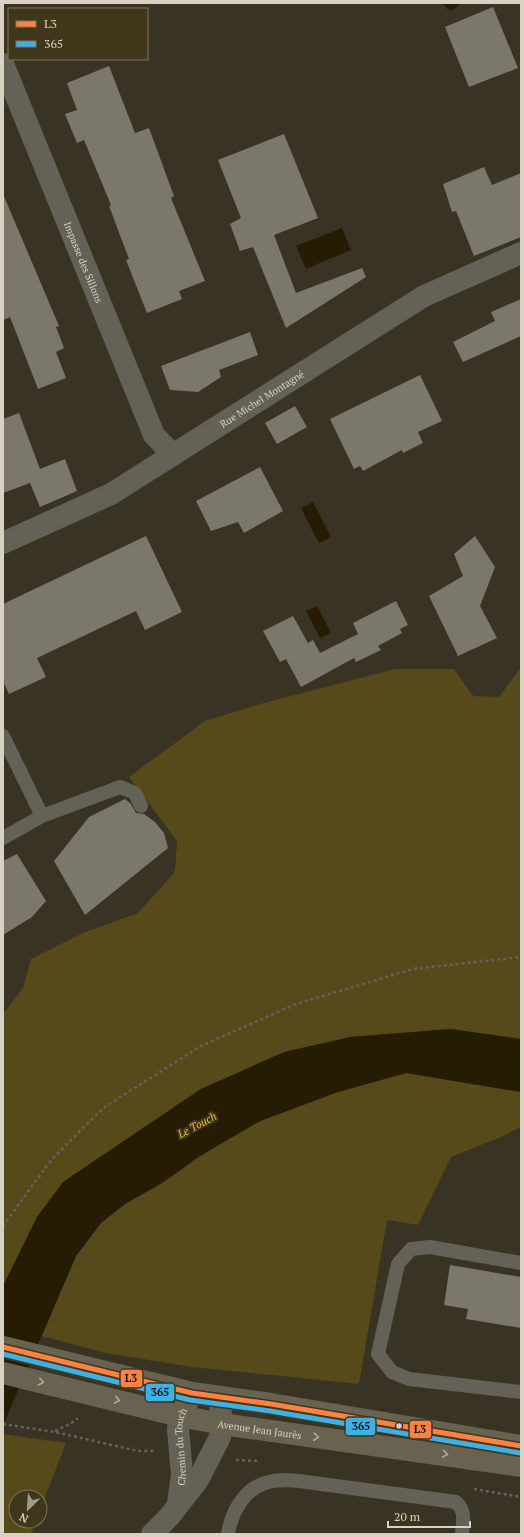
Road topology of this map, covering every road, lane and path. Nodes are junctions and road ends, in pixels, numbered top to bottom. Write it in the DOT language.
graph roads {
  1 [pos="3,64"];
  2 [pos="521,253"];
  3 [pos="173,455"];
  4 [pos="3,543"];
  5 [pos="3,736"];
  6 [pos="141,806"];
  7 [pos="42,816"];
  8 [pos="3,838"];
  9 [pos="521,957"];
  10 [pos="3,1226"];
  11 [pos="521,1262"];
  12 [pos="3,1347"];
  13 [pos="3,1373"];
  14 [pos="521,1392"];
  15 [pos="192,1393"];
  16 [pos="219,1397"];
  17 [pos="180,1416"];
  18 [pos="3,1424"];
  19 [pos="222,1424"];
  20 [pos="521,1446"];
  21 [pos="161,1451"];
  22 [pos="521,1466"];
  23 [pos="178,1503"];
  24 [pos="152,1534"];
  25 [pos="228,1534"];
  26 [pos="462,1534"];
  1 -- 3 [label="street, Impasse des Sillons"];
  2 -- 3 [label="street, Rue Michel Montagné"];
  3 -- 4 [label="street, Rue Michel Montagné"];
  5 -- 7 [label="lane"];
  6 -- 7 [label="lane"];
  7 -- 8 [label="lane"];
  9 -- 10 [label="path"];
  11 -- 14 [label="lane"];
  12 -- 15 [label="main road"];
  13 -- 17 [label="main road, Avenue Jean Jaurès, one-way"];
  15 -- 16 [label="main road"];
  15 -- 17 [label="street, Chemin du Touch"];
  16 -- 19 [label="street, Chemin du Touch"];
  16 -- 20 [label="main road"];
  17 -- 19 [label="main road, Avenue Jean Jaurès"];
  17 -- 23 [label="street, Chemin du Touch"];
  18 -- 21 [label="path"];
  19 -- 22 [label="main road, Avenue Jean Jaurès, one-way"];
  19 -- 23 [label="street, Chemin du Touch"];
  23 -- 24 [label="street, Chemin du Touch"];
  25 -- 26 [label="lane"];
}
